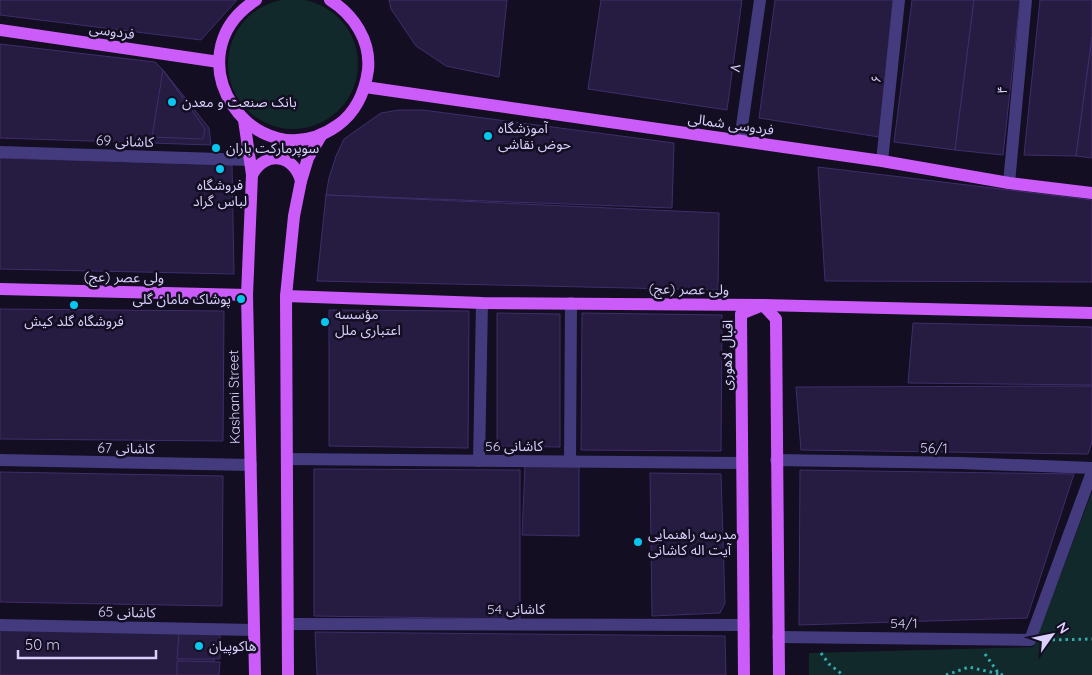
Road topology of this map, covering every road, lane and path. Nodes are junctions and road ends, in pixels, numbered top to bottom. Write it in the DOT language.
graph roads {
  1 [pos="256,0"];
  2 [pos="330,0"];
  3 [pos="760,0"];
  4 [pos="899,0"];
  5 [pos="1026,0"];
  6 [pos="342,4"];
  7 [pos="0,30"];
  8 [pos="219,62"];
  9 [pos="365,87"];
  10 [pos="244,120"];
  11 [pos="322,134"];
  12 [pos="740,140"];
  13 [pos="0,152"];
  14 [pos="250,160"];
  15 [pos="882,162"];
  16 [pos="252,175"];
  17 [pos="301,181"];
  18 [pos="1008,184"];
  19 [pos="1092,193"];
  20 [pos="0,289"];
  21 [pos="247,295"];
  22 [pos="286,296"];
  23 [pos="482,302"];
  24 [pos="571,303"];
  25 [pos="763,305"];
  26 [pos="1092,313"];
  27 [pos="287,459"];
  28 [pos="0,460"];
  29 [pos="776,460"];
  30 [pos="479,461"];
  31 [pos="570,462"];
  32 [pos="741,463"];
  33 [pos="251,465"];
  34 [pos="1092,468"];
  35 [pos="1092,472"];
  36 [pos="288,624"];
  37 [pos="744,624"];
  38 [pos="0,625"];
  39 [pos="254,630"];
  40 [pos="778,637"];
  41 [pos="973,638"];
  42 [pos="1092,638"];
  43 [pos="1030,640"];
  44 [pos="820,651"];
  45 [pos="982,670"];
  46 [pos="1001,674"];
  47 [pos="255,675"];
  48 [pos="288,675"];
  49 [pos="744,675"];
  50 [pos="778,675"];
  51 [pos="844,675"];
  52 [pos="946,675"];
  53 [pos="985,675"];
  1 -- 8 [label="main road"];
  2 -- 6 [label="main road"];
  3 -- 12 [label="street, ۸"];
  4 -- 15 [label="street, ۶"];
  5 -- 18 [label="street, ۴"];
  6 -- 9 [label="main road"];
  7 -- 8 [label="main road, فردوسی"];
  8 -- 10 [label="main road"];
  9 -- 11 [label="main road"];
  9 -- 12 [label="main road, فردوسی شمالی"];
  10 -- 11 [label="main road"];
  10 -- 14 [label="main road, Kashani Street"];
  11 -- 17 [label="main road"];
  12 -- 15 [label="main road, فردوسی شمالی"];
  13 -- 14 [label="street, کاشانی 69"];
  14 -- 16 [label="main road, Kashani Street"];
  15 -- 18 [label="main road, فردوسی شمالی"];
  16 -- 17 [label="main road"];
  16 -- 21 [label="main road, Kashani Street"];
  17 -- 22 [label="main road"];
  18 -- 19 [label="main road, فردوسی شمالی"];
  20 -- 21 [label="main road, ولی عصر (عج)"];
  21 -- 33 [label="main road, Kashani Street"];
  22 -- 23 [label="main road, ولی عصر (عج)"];
  22 -- 27 [label="main road"];
  23 -- 24 [label="main road, ولی عصر (عج)"];
  23 -- 30 [label="street"];
  24 -- 25 [label="main road, ولی عصر (عج)"];
  24 -- 31 [label="street"];
  25 -- 26 [label="main road, ولی عصر (عج)"];
  25 -- 29 [label="main road"];
  25 -- 32 [label="main road, اقبال لاهوری"];
  27 -- 30 [label="street, کاشانی 56"];
  27 -- 36 [label="main road"];
  28 -- 33 [label="street, کاشانی 67"];
  29 -- 34 [label="street, 56/1"];
  29 -- 40 [label="main road"];
  30 -- 31 [label="street, کاشانی 56"];
  31 -- 32 [label="street, کاشانی 56"];
  32 -- 37 [label="main road, اقبال لاهوری"];
  33 -- 39 [label="main road, Kashani Street"];
  35 -- 43 [label="street"];
  36 -- 37 [label="street, کاشانی 54"];
  36 -- 48 [label="main road"];
  37 -- 49 [label="main road, اقبال لاهوری"];
  38 -- 39 [label="street, کاشانی 65"];
  39 -- 47 [label="main road, Kashani Street"];
  40 -- 41 [label="street, 54/1"];
  40 -- 50 [label="main road"];
  41 -- 43 [label="street, 54/1"];
  41 -- 46 [label="path"];
  42 -- 43 [label="path"];
  44 -- 51 [label="path"];
  45 -- 46 [label="path"];
  45 -- 52 [label="path"];
  45 -- 53 [label="path"];
}
